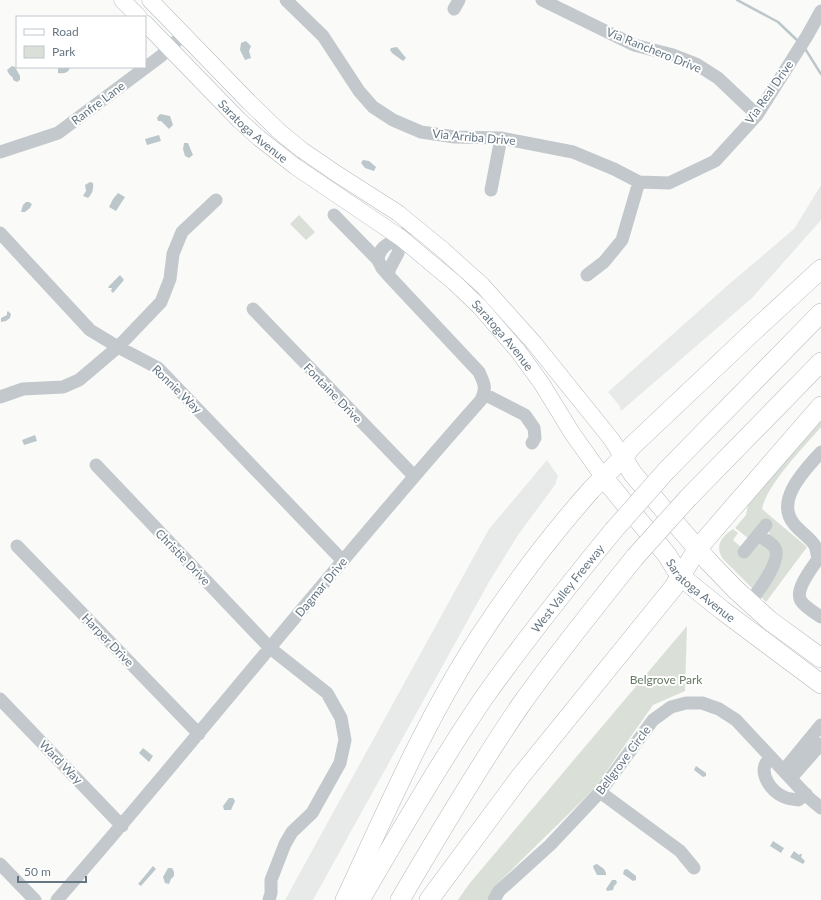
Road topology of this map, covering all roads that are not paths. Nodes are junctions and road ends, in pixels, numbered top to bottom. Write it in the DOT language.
graph roads {
  1 [pos="122,0"];
  2 [pos="150,0"];
  3 [pos="286,0"];
  4 [pos="542,0"];
  5 [pos="821,11"];
  6 [pos="138,16"];
  7 [pos="146,24"];
  8 [pos="184,34"];
  9 [pos="169,47"];
  10 [pos="146,67"];
  11 [pos="145,68"];
  12 [pos="757,115"];
  13 [pos="501,138"];
  14 [pos="0,152"];
  15 [pos="640,182"];
  16 [pos="491,190"];
  17 [pos="216,200"];
  18 [pos="334,215"];
  19 [pos="412,224"];
  20 [pos="0,233"];
  21 [pos="401,238"];
  22 [pos="378,260"];
  23 [pos="821,269"];
  24 [pos="388,275"];
  25 [pos="587,275"];
  26 [pos="253,309"];
  27 [pos="821,313"];
  28 [pos="118,347"];
  29 [pos="821,362"];
  30 [pos="484,394"];
  31 [pos="0,397"];
  32 [pos="821,406"];
  33 [pos="532,443"];
  34 [pos="821,452"];
  35 [pos="623,458"];
  36 [pos="96,465"];
  37 [pos="414,476"];
  38 [pos="604,478"];
  39 [pos="766,525"];
  40 [pos="758,535"];
  41 [pos="17,546"];
  42 [pos="698,548"];
  43 [pos="744,552"];
  44 [pos="343,561"];
  45 [pos="680,576"];
  46 [pos="749,602"];
  47 [pos="821,617"];
  48 [pos="270,648"];
  49 [pos="821,658"];
  50 [pos="821,684"];
  51 [pos="0,699"];
  52 [pos="821,725"];
  53 [pos="199,734"];
  54 [pos="821,744"];
  55 [pos="771,757"];
  56 [pos="788,774"];
  57 [pos="600,792"];
  58 [pos="806,794"];
  59 [pos="821,808"];
  60 [pos="122,826"];
  61 [pos="0,864"];
  62 [pos="694,868"];
  63 [pos="35,900"];
  64 [pos="57,900"];
  65 [pos="269,900"];
  66 [pos="345,900"];
  67 [pos="360,900"];
  68 [pos="400,900"];
  69 [pos="429,900"];
  70 [pos="494,900"];
  1 -- 6 [label="main road"];
  2 -- 8 [label="main road, Saratoga Avenue"];
  3 -- 13 [label="street, Via Arriba Drive"];
  4 -- 12 [label="street, Via Ranchero Drive"];
  5 -- 12 [label="street, Via Real Drive"];
  7 -- 9 [label="main road, Saratoga Avenue"];
  8 -- 9 [label="street, Ranfre Lane"];
  8 -- 19 [label="main road, Saratoga Avenue"];
  9 -- 10 [label="street, Ranfre Lane"];
  9 -- 21 [label="main road, Saratoga Avenue"];
  11 -- 14 [label="street, Ranfre Lane"];
  12 -- 15 [label="street, Via Real Drive"];
  13 -- 15 [label="street, Via Arriba Drive"];
  13 -- 16 [label="street"];
  15 -- 25 [label="street"];
  17 -- 28 [label="street"];
  18 -- 22 [label="street"];
  19 -- 21 [label="street"];
  19 -- 35 [label="main road, Saratoga Avenue"];
  20 -- 28 [label="street, Ronnie Way"];
  21 -- 22 [label="street"];
  21 -- 24 [label="street"];
  21 -- 38 [label="main road, Saratoga Avenue"];
  22 -- 24 [label="street"];
  23 -- 35 [label="highway"];
  24 -- 30 [label="street"];
  26 -- 37 [label="street, Fontaine Drive"];
  27 -- 67 [label="highway, West Valley Freeway, bridge"];
  28 -- 31 [label="street"];
  28 -- 44 [label="street, Ronnie Way"];
  29 -- 68 [label="highway, bridge"];
  30 -- 33 [label="street"];
  30 -- 37 [label="street, Dagmar Drive"];
  32 -- 42 [label="highway"];
  34 -- 47 [label="street"];
  35 -- 38 [label="highway"];
  35 -- 42 [label="highway, Saratoga Avenue"];
  36 -- 48 [label="street, Christie Drive"];
  37 -- 44 [label="street, Dagmar Drive"];
  38 -- 45 [label="highway, Saratoga Avenue"];
  38 -- 66 [label="highway"];
  39 -- 40 [label="street"];
  40 -- 43 [label="street"];
  40 -- 46 [label="street"];
  41 -- 53 [label="street, Harper Drive"];
  42 -- 45 [label="highway"];
  42 -- 46 [label="highway, Saratoga Avenue"];
  44 -- 48 [label="street, Dagmar Drive"];
  45 -- 50 [label="highway, Saratoga Avenue"];
  45 -- 69 [label="highway"];
  46 -- 49 [label="highway, Saratoga Avenue"];
  48 -- 53 [label="street, Dagmar Drive"];
  48 -- 65 [label="street, Christie Drive"];
  51 -- 60 [label="street, Ward Way"];
  52 -- 56 [label="street"];
  53 -- 60 [label="street, Dagmar Drive"];
  54 -- 56 [label="street"];
  55 -- 56 [label="street, Bellgrove Circle"];
  55 -- 57 [label="street, Bellgrove Circle"];
  55 -- 58 [label="street"];
  56 -- 58 [label="street, Bellgrove Circle"];
  57 -- 62 [label="street"];
  57 -- 70 [label="street, Bellgrove Circle"];
  58 -- 59 [label="street, Bellgrove Circle"];
  60 -- 64 [label="street, Dagmar Drive"];
  61 -- 63 [label="street"];
}
